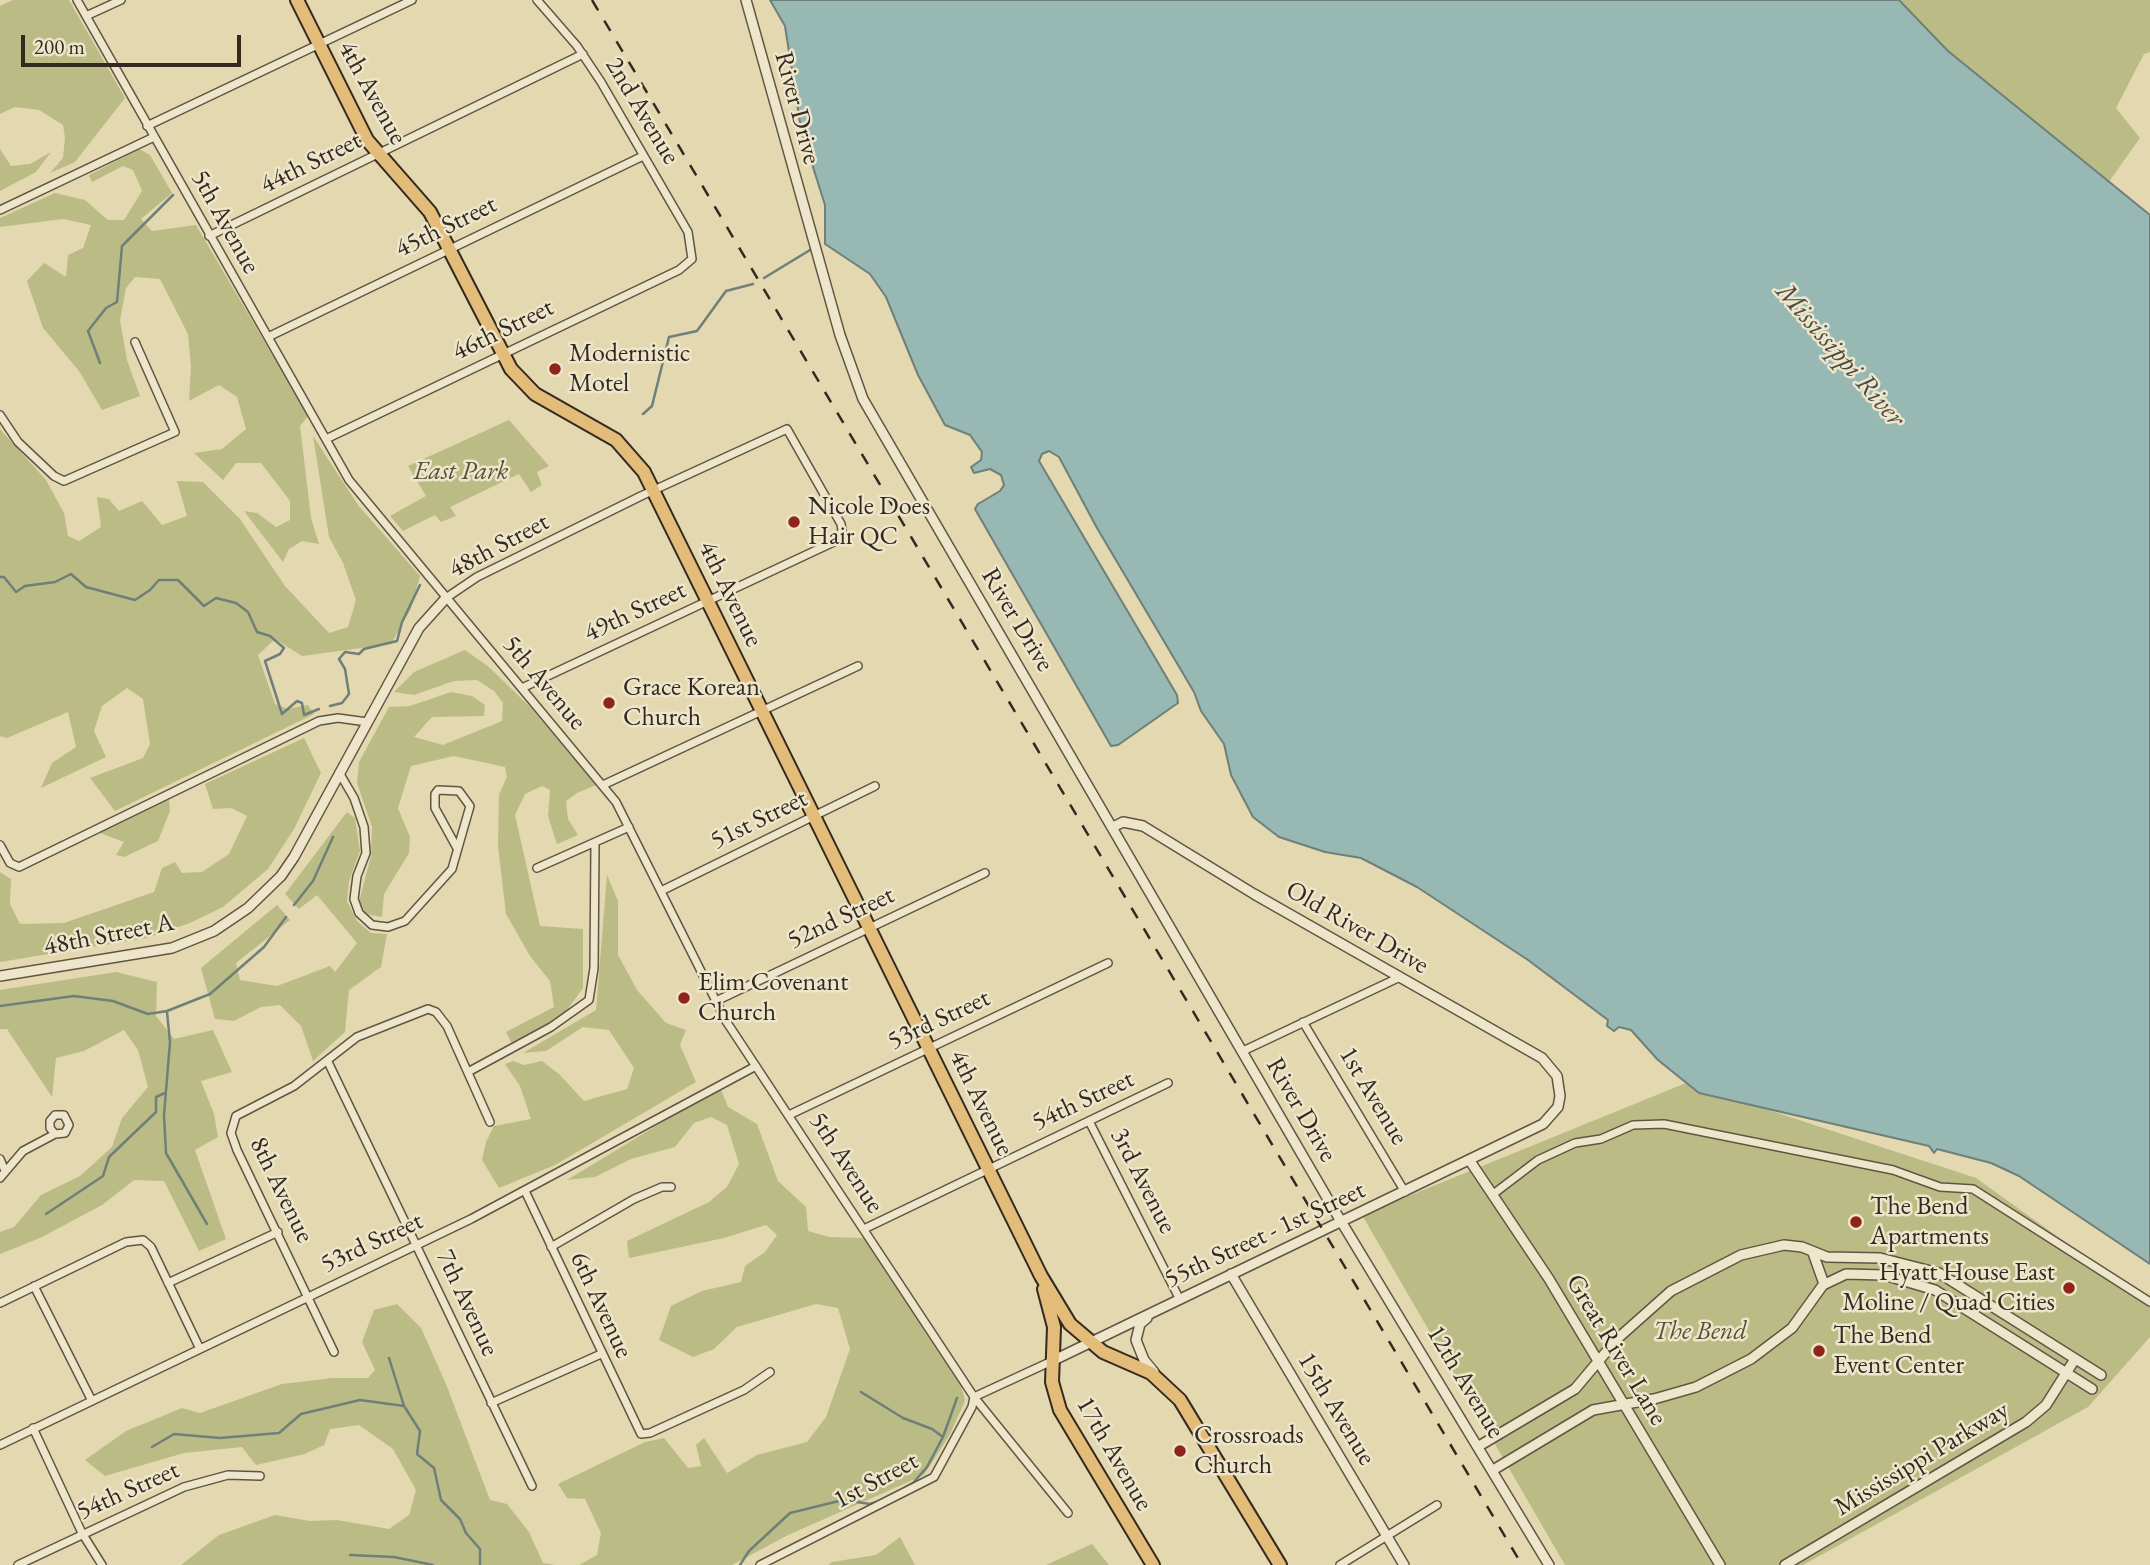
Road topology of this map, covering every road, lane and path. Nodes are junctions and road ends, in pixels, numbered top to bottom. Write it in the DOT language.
graph roads {
  1 [pos="77,0"];
  2 [pos="121,0"];
  3 [pos="297,0"];
  4 [pos="412,0"];
  5 [pos="537,0"];
  6 [pos="746,0"];
  7 [pos="86,16"];
  8 [pos="318,44"];
  9 [pos="583,54"];
  10 [pos="148,126"];
  11 [pos="154,137"];
  12 [pos="377,154"];
  13 [pos="643,156"];
  14 [pos="0,210"];
  15 [pos="209,236"];
  16 [pos="450,249"];
  17 [pos="693,254"];
  18 [pos="268,337"];
  19 [pos="135,342"];
  20 [pos="501,354"];
  21 [pos="0,415"];
  22 [pos="326,439"];
  23 [pos="656,491"];
  24 [pos="841,536"];
  25 [pos="446,598"];
  26 [pos="709,600"];
  27 [pos="858,666"];
  28 [pos="522,688"];
  29 [pos="762,709"];
  30 [pos="367,722"];
  31 [pos="340,774"];
  32 [pos="603,785"];
  33 [pos="875,786"];
  34 [pos="814,816"];
  35 [pos="629,827"];
  36 [pos="1113,827"];
  37 [pos="0,845"];
  38 [pos="595,845"];
  39 [pos="457,848"];
  40 [pos="537,868"];
  41 [pos="985,873"];
  42 [pos="661,891"];
  43 [pos="869,928"];
  44 [pos="1108,963"];
  45 [pos="0,976"];
  46 [pos="1400,977"];
  47 [pos="715,1002"];
  48 [pos="1304,1022"];
  49 [pos="929,1048"];
  50 [pos="1243,1051"];
  51 [pos="328,1062"];
  52 [pos="756,1066"];
  53 [pos="468,1072"];
  54 [pos="1168,1083"];
  55 [pos="1560,1096"];
  56 [pos="789,1115"];
  57 [pos="1089,1121"];
  58 [pos="490,1122"];
  59 [pos="55,1134"];
  60 [pos="0,1159"];
  61 [pos="1470,1161"];
  62 [pos="988,1169"];
  63 [pos="3,1175"];
  64 [pos="671,1186"];
  65 [pos="525,1191"];
  66 [pos="1405,1192"];
  67 [pos="1492,1195"];
  68 [pos="1343,1222"];
  69 [pos="864,1229"];
  70 [pos="278,1231"];
  71 [pos="417,1245"];
  72 [pos="551,1247"];
  73 [pos="1813,1253"];
  74 [pos="1231,1274"];
  75 [pos="1041,1276"];
  76 [pos="168,1283"];
  77 [pos="1824,1284"];
  78 [pos="34,1286"];
  79 [pos="308,1297"];
  80 [pos="1179,1298"];
  81 [pos="2150,1302"];
  82 [pos="0,1303"];
  83 [pos="1156,1310"];
  84 [pos="1089,1342"];
  85 [pos="200,1349"];
  86 [pos="334,1352"];
  87 [pos="601,1354"];
  88 [pos="2075,1359"];
  89 [pos="1052,1362"];
  90 [pos="1600,1363"];
  91 [pos="770,1372"];
  92 [pos="2065,1373"];
  93 [pos="2101,1375"];
  94 [pos="1162,1381"];
  95 [pos="2092,1389"];
  96 [pos="974,1397"];
  97 [pos="92,1401"];
  98 [pos="491,1403"];
  99 [pos="1624,1405"];
  100 [pos="33,1429"];
  101 [pos="0,1445"];
  102 [pos="1479,1446"];
  103 [pos="1493,1470"];
  104 [pos="260,1476"];
  105 [pos="532,1486"];
  106 [pos="1437,1505"];
  107 [pos="1068,1513"];
  108 [pos="82,1533"];
  109 [pos="1387,1536"];
  110 [pos="18,1565"];
  111 [pos="102,1565"];
  112 [pos="760,1565"];
  113 [pos="1153,1565"];
  114 [pos="1280,1565"];
  115 [pos="1340,1565"];
  116 [pos="1404,1565"];
  117 [pos="1549,1565"];
  118 [pos="1720,1565"];
  119 [pos="1785,1565"];
  1 -- 7 [label="street, 5th Avenue"];
  2 -- 7 [label="street"];
  3 -- 8 [label="main road, 4th Avenue"];
  4 -- 8 [label="street"];
  5 -- 9 [label="street, 2nd Avenue"];
  6 -- 36 [label="street, River Drive"];
  7 -- 10 [label="street, 5th Avenue"];
  8 -- 10 [label="street"];
  8 -- 12 [label="main road, 4th Avenue"];
  9 -- 12 [label="street, 44th Street"];
  9 -- 13 [label="street, 2nd Avenue"];
  10 -- 11 [label="street, 5th Avenue"];
  11 -- 14 [label="street"];
  11 -- 15 [label="street, 5th Avenue"];
  12 -- 15 [label="street, 44th Street"];
  12 -- 16 [label="main road, 4th Avenue"];
  13 -- 16 [label="street, 45th Street"];
  13 -- 17 [label="street, 2nd Avenue"];
  15 -- 18 [label="street, 5th Avenue"];
  16 -- 18 [label="street, 45th Street"];
  16 -- 20 [label="main road, 4th Avenue"];
  17 -- 20 [label="street, 46th Street"];
  18 -- 22 [label="street, 5th Avenue"];
  19 -- 21 [label="street"];
  20 -- 22 [label="street, 46th Street"];
  20 -- 23 [label="main road, 4th Avenue"];
  22 -- 25 [label="street, 5th Avenue"];
  23 -- 24 [label="street, 48th Street"];
  23 -- 25 [label="street, 48th Street"];
  23 -- 26 [label="main road, 4th Avenue"];
  24 -- 26 [label="street, 49th Street"];
  25 -- 28 [label="street, 5th Avenue"];
  25 -- 30 [label="street, 48th Street"];
  26 -- 28 [label="street, 49th Street"];
  26 -- 29 [label="main road, 4th Avenue"];
  27 -- 29 [label="street"];
  28 -- 32 [label="street, 5th Avenue"];
  29 -- 32 [label="street"];
  29 -- 34 [label="main road, 4th Avenue"];
  30 -- 31 [label="street, 48th Street A"];
  30 -- 37 [label="street"];
  31 -- 39 [label="street"];
  31 -- 45 [label="street, 48th Street A"];
  32 -- 35 [label="street, 5th Avenue"];
  33 -- 34 [label="street, 51st Street"];
  34 -- 42 [label="street, 51st Street"];
  34 -- 43 [label="main road, 4th Avenue"];
  35 -- 38 [label="street"];
  35 -- 42 [label="street, 5th Avenue"];
  36 -- 46 [label="street, Old River Drive"];
  36 -- 50 [label="street, River Drive"];
  38 -- 40 [label="street"];
  38 -- 53 [label="street"];
  39 -- 39 [label="street"];
  41 -- 43 [label="street, 52nd Street"];
  42 -- 47 [label="street, 5th Avenue"];
  43 -- 47 [label="street, 52nd Street"];
  43 -- 49 [label="main road, 4th Avenue"];
  44 -- 49 [label="street, 53rd Street"];
  46 -- 48 [label="street"];
  46 -- 55 [label="street, Old River Drive"];
  47 -- 52 [label="street, 5th Avenue"];
  48 -- 50 [label="street"];
  48 -- 66 [label="street, 1st Avenue"];
  49 -- 56 [label="street, 53rd Street"];
  49 -- 62 [label="main road, 4th Avenue"];
  50 -- 68 [label="street, River Drive"];
  51 -- 53 [label="street"];
  51 -- 70 [label="street, 8th Avenue"];
  51 -- 71 [label="street, 7th Avenue"];
  52 -- 56 [label="street, 5th Avenue"];
  52 -- 65 [label="street, 53rd Street"];
  53 -- 58 [label="street"];
  54 -- 57 [label="street, 54th Street"];
  55 -- 61 [label="street, 55th Street - 1st Street"];
  56 -- 69 [label="street, 5th Avenue"];
  57 -- 62 [label="street, 54th Street"];
  57 -- 80 [label="street, 3rd Avenue"];
  59 -- 63 [label="street"];
  60 -- 63 [label="street"];
  61 -- 66 [label="street, 55th Street - 1st Street"];
  61 -- 67 [label="street, Great River Lane"];
  62 -- 69 [label="street, 54th Street"];
  62 -- 75 [label="main road, 4th Avenue"];
  64 -- 72 [label="street"];
  65 -- 71 [label="street, 53rd Street"];
  65 -- 72 [label="street, 6th Avenue"];
  66 -- 68 [label="street, 55th Street - 1st Street"];
  67 -- 81 [label="street"];
  67 -- 90 [label="street, Great River Lane"];
  68 -- 74 [label="street, 55th Street - 1st Street"];
  68 -- 102 [label="street, 12th Avenue"];
  69 -- 96 [label="street, 5th Avenue"];
  70 -- 76 [label="street"];
  70 -- 79 [label="street, 8th Avenue"];
  71 -- 79 [label="street, 53rd Street"];
  71 -- 98 [label="street, 7th Avenue"];
  72 -- 87 [label="street, 6th Avenue"];
  73 -- 77 [label="street"];
  73 -- 88 [label="street"];
  73 -- 90 [label="street"];
  74 -- 80 [label="street, 55th Street - 1st Street"];
  74 -- 109 [label="street, 15th Avenue"];
  75 -- 84 [label="main road, 4th Avenue"];
  75 -- 89 [label="main road, 4th Avenue"];
  76 -- 78 [label="street"];
  76 -- 85 [label="street"];
  77 -- 92 [label="street"];
  77 -- 99 [label="street"];
  78 -- 82 [label="street"];
  78 -- 97 [label="street"];
  79 -- 85 [label="street, 53rd Street"];
  79 -- 86 [label="street, 8th Avenue"];
  80 -- 83 [label="street, 55th Street - 1st Street"];
  83 -- 84 [label="street, 55th Street - 1st Street"];
  83 -- 94 [label="street"];
  84 -- 89 [label="street, 55th Street - 1st Street"];
  84 -- 94 [label="main road, 4th Avenue"];
  85 -- 97 [label="street, 53rd Street"];
  87 -- 91 [label="street, 6th Avenue"];
  87 -- 98 [label="street"];
  88 -- 92 [label="street, Mississippi Parkway"];
  88 -- 93 [label="street"];
  89 -- 96 [label="street, 55th Street - 1st Street"];
  89 -- 113 [label="main road, 17th Avenue"];
  90 -- 99 [label="street, Great River Lane"];
  90 -- 102 [label="street"];
  92 -- 95 [label="street"];
  92 -- 119 [label="street, Mississippi Parkway"];
  94 -- 114 [label="main road"];
  96 -- 107 [label="street, 5th Avenue"];
  96 -- 112 [label="street, 1st Street"];
  97 -- 100 [label="street, 53rd Street"];
  98 -- 105 [label="street, 7th Avenue"];
  99 -- 103 [label="street"];
  99 -- 118 [label="street, Great River Lane"];
  100 -- 101 [label="street, 53rd Street"];
  100 -- 108 [label="street"];
  102 -- 103 [label="street, 12th Avenue"];
  103 -- 117 [label="street, 12th Avenue"];
  104 -- 108 [label="street, 54th Street"];
  106 -- 109 [label="street"];
  108 -- 110 [label="street, 54th Street"];
  108 -- 111 [label="street"];
  109 -- 115 [label="street"];
  109 -- 116 [label="street, 15th Avenue"];
}
